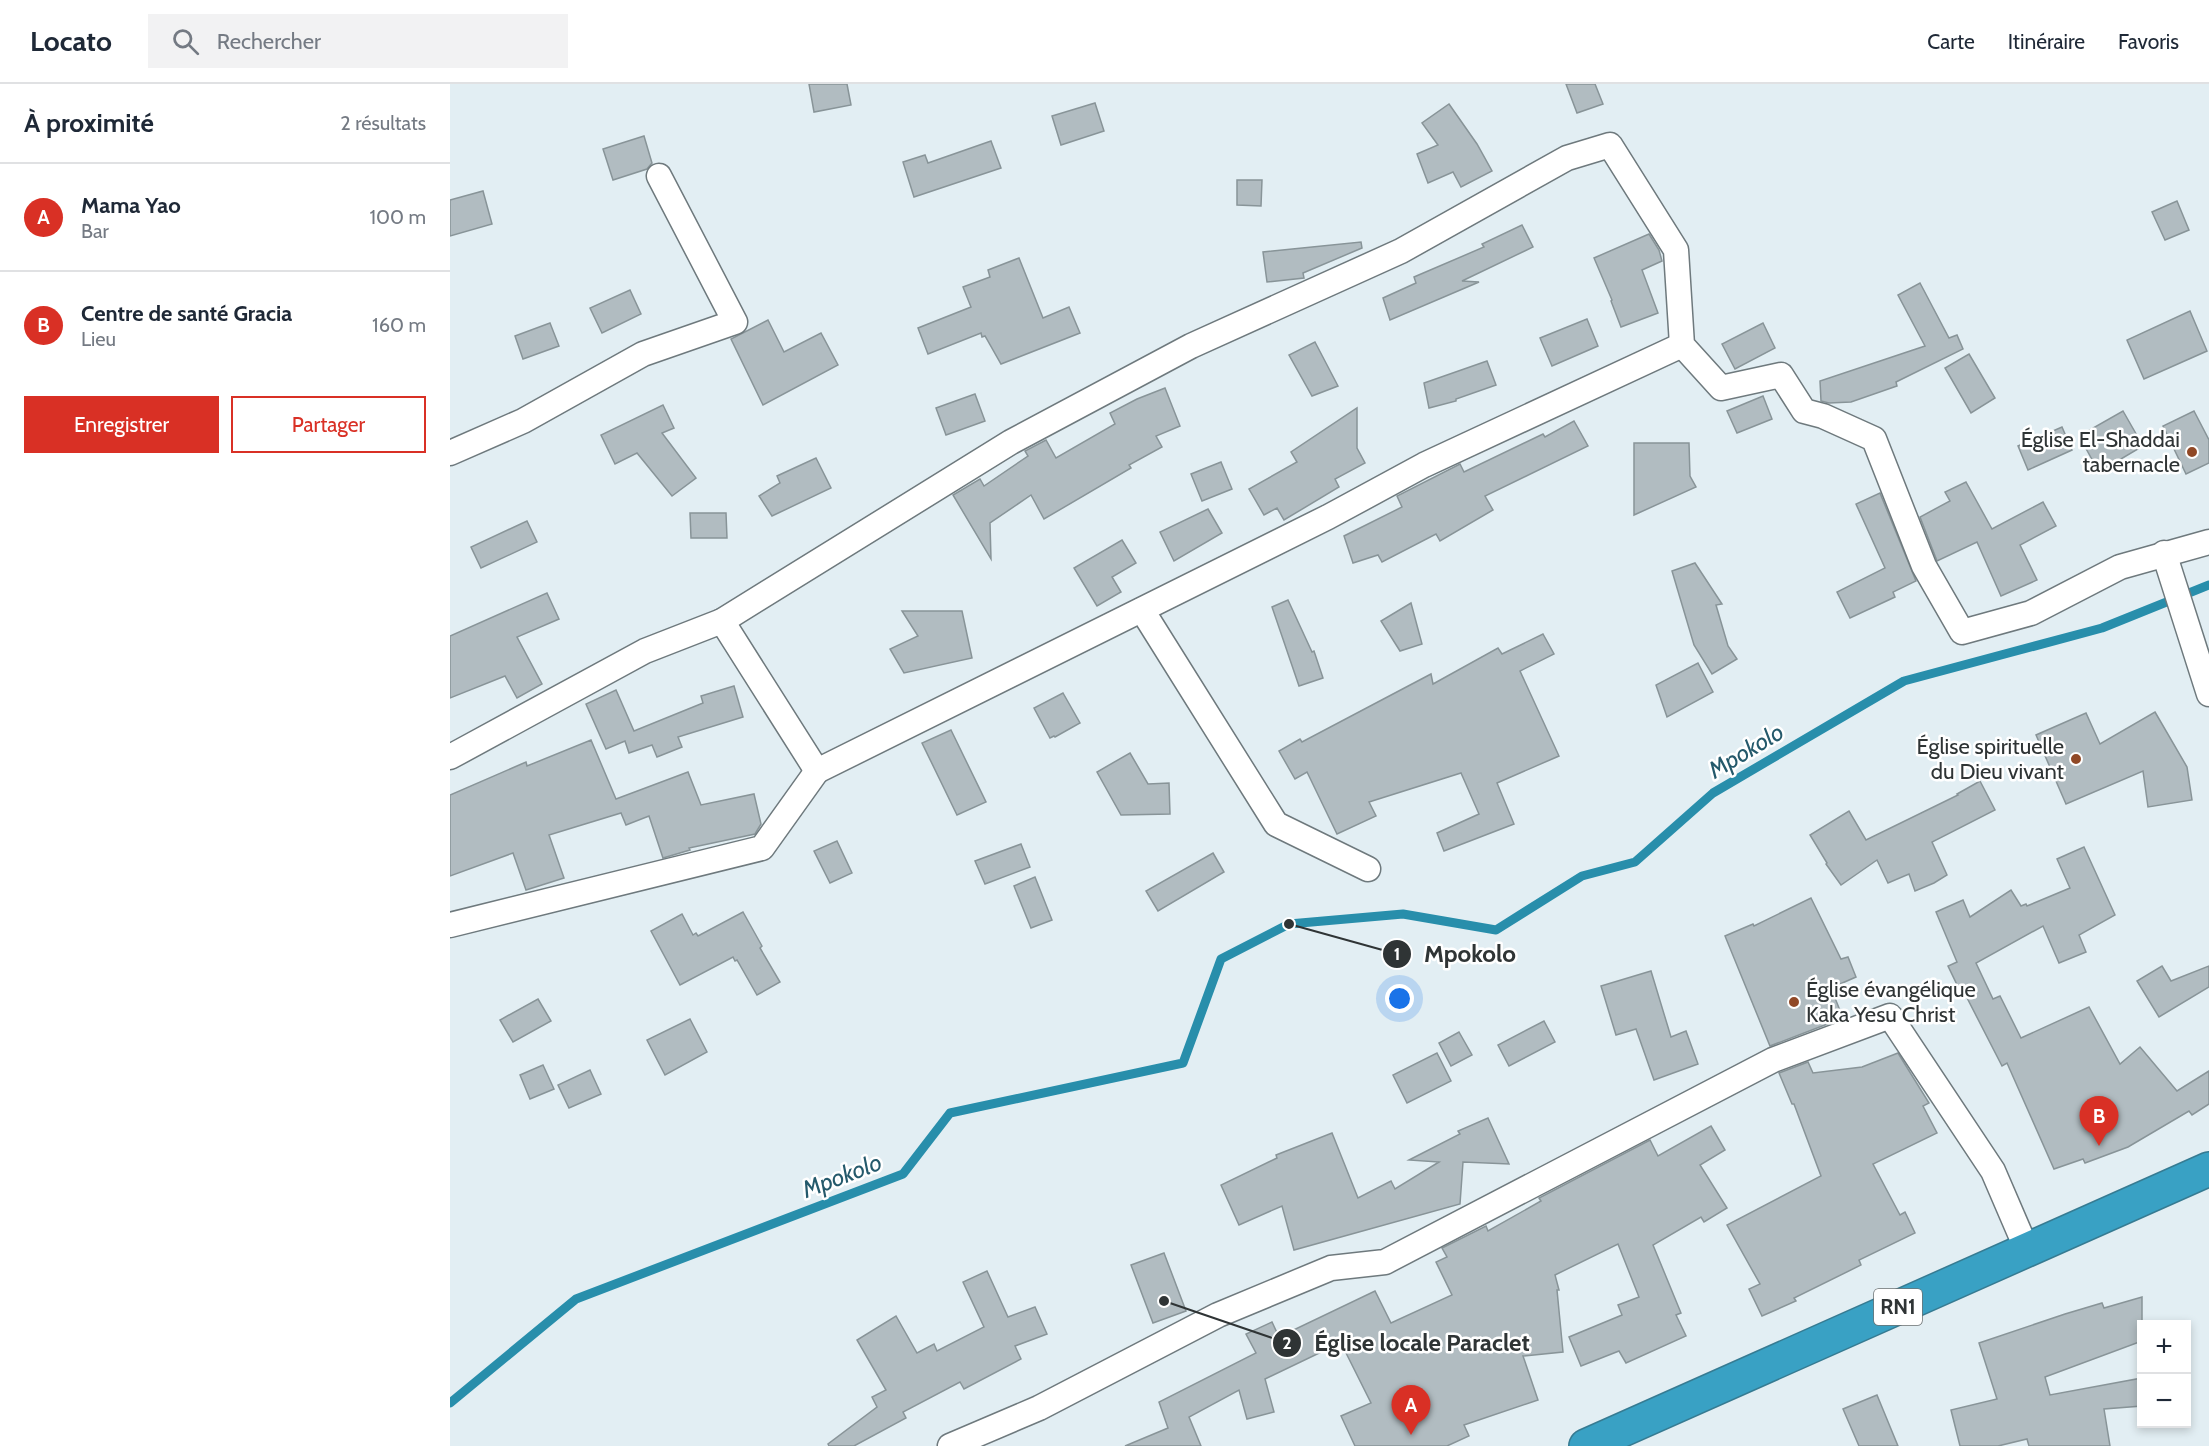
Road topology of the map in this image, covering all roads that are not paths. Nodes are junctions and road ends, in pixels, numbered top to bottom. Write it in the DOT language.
graph roads {
  1 [pos="660,176"];
  2 [pos="1682,345"];
  3 [pos="450,453"];
  4 [pos="2209,542"];
  5 [pos="2164,554"];
  6 [pos="1142,610"];
  7 [pos="722,621"];
  8 [pos="2209,694"];
  9 [pos="450,758"];
  10 [pos="817,771"];
  11 [pos="1368,869"];
  12 [pos="450,925"];
  13 [pos="2209,1169"];
  14 [pos="2027,1250"];
  15 [pos="951,1446"];
  16 [pos="1586,1446"];
  1 -- 3 [label="street"];
  2 -- 5 [label="street"];
  2 -- 6 [label="street"];
  2 -- 7 [label="street"];
  4 -- 5 [label="street"];
  5 -- 8 [label="street"];
  6 -- 10 [label="street"];
  6 -- 11 [label="street"];
  7 -- 9 [label="street"];
  7 -- 10 [label="street"];
  10 -- 12 [label="street"];
  13 -- 14 [label="highway, RN1"];
  14 -- 15 [label="street"];
  14 -- 16 [label="highway, RN1"];
}
